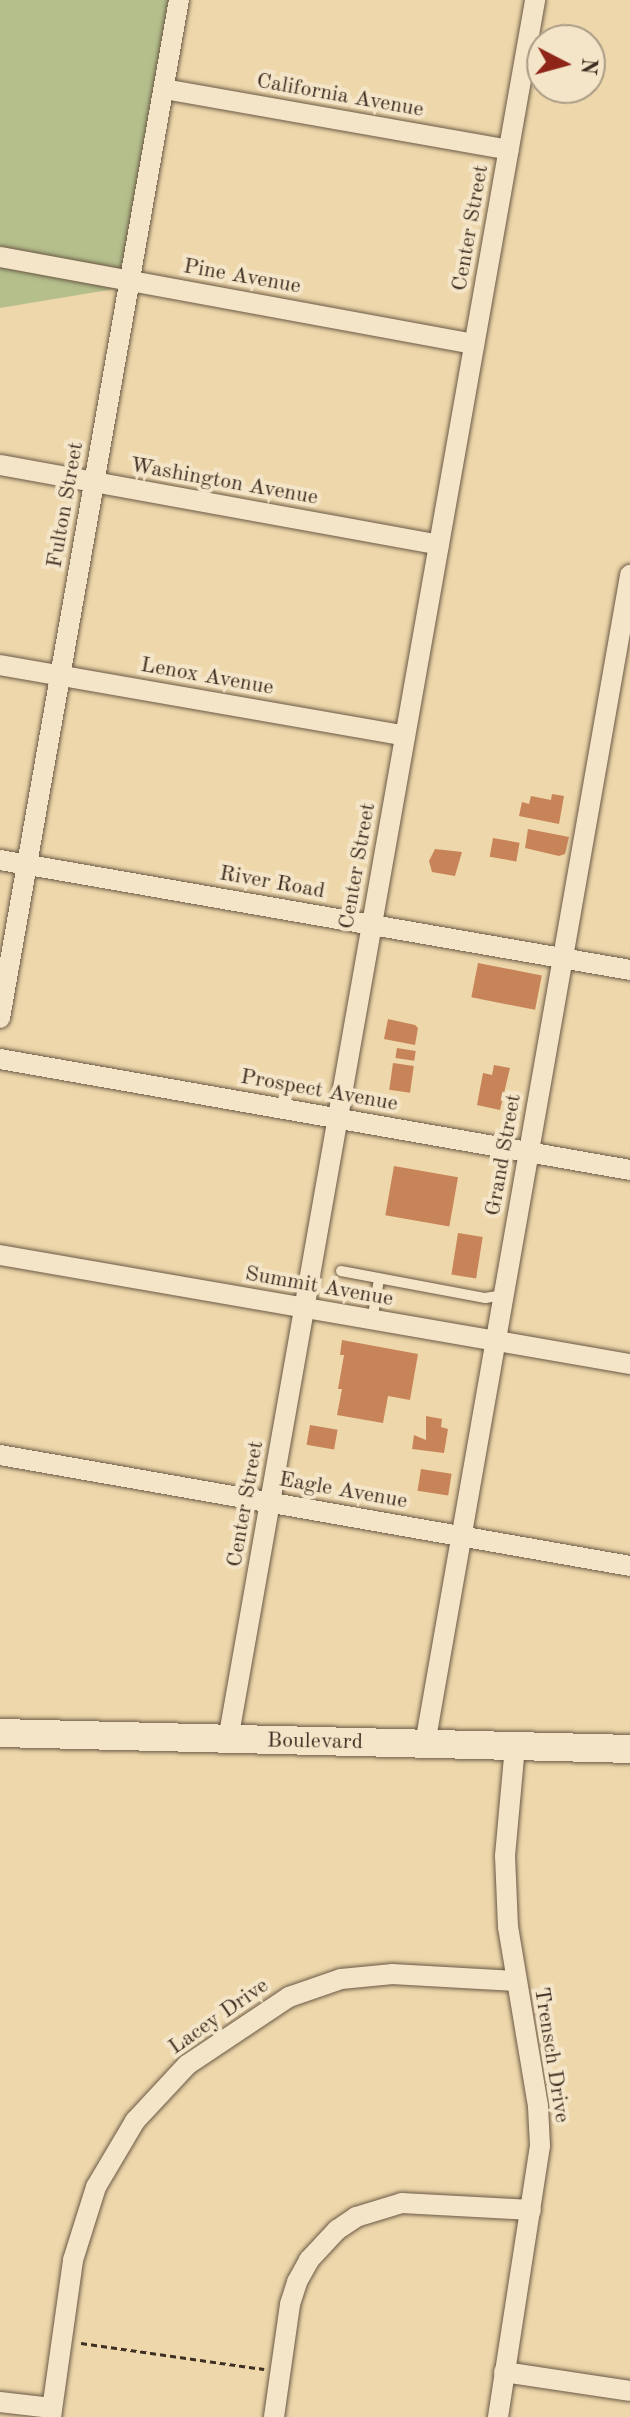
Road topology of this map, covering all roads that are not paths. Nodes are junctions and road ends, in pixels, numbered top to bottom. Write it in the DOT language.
graph roads {
  1 [pos="179,0"];
  2 [pos="535,0"];
  3 [pos="164,89"];
  4 [pos="509,150"];
  5 [pos="0,257"];
  6 [pos="130,280"];
  7 [pos="474,344"];
  8 [pos="0,465"];
  9 [pos="95,482"];
  10 [pos="439,545"];
  11 [pos="630,575"];
  12 [pos="0,665"];
  13 [pos="61,676"];
  14 [pos="405,736"];
  15 [pos="0,860"];
  16 [pos="27,865"];
  17 [pos="372,925"];
  18 [pos="563,958"];
  19 [pos="630,970"];
  20 [pos="0,1018"];
  21 [pos="0,1059"];
  22 [pos="338,1119"];
  23 [pos="529,1152"];
  24 [pos="630,1170"];
  25 [pos="0,1255"];
  26 [pos="341,1271"];
  27 [pos="379,1279"];
  28 [pos="503,1295"];
  29 [pos="304,1309"];
  30 [pos="372,1321"];
  31 [pos="495,1343"];
  32 [pos="630,1364"];
  33 [pos="0,1455"];
  34 [pos="270,1502"];
  35 [pos="461,1536"];
  36 [pos="630,1566"];
  37 [pos="0,1733"];
  38 [pos="228,1740"];
  39 [pos="425,1744"];
  40 [pos="515,1747"];
  41 [pos="630,1749"];
  42 [pos="515,1981"];
  43 [pos="531,2210"];
  44 [pos="504,2372"];
  45 [pos="630,2391"];
  46 [pos="0,2402"];
  47 [pos="52,2412"];
  48 [pos="274,2417"];
  49 [pos="498,2417"];
  1 -- 3 [label="street, Fulton Street"];
  2 -- 4 [label="street, Center Street"];
  3 -- 4 [label="street, California Avenue"];
  3 -- 6 [label="street, Fulton Street"];
  4 -- 7 [label="street, Center Street"];
  5 -- 6 [label="street, Pine Avenue"];
  6 -- 7 [label="street, Pine Avenue"];
  6 -- 9 [label="street, Fulton Street"];
  7 -- 10 [label="street, Center Street"];
  8 -- 9 [label="street, Washington Avenue"];
  9 -- 10 [label="street, Washington Avenue"];
  9 -- 13 [label="street, Fulton Street"];
  10 -- 14 [label="street, Center Street"];
  11 -- 18 [label="street, Grand Street"];
  12 -- 13 [label="street, Lenox Avenue"];
  13 -- 14 [label="street, Lenox Avenue"];
  13 -- 16 [label="street, Fulton Street"];
  14 -- 17 [label="street, Center Street"];
  15 -- 16 [label="street, River Road"];
  16 -- 17 [label="street, River Road"];
  16 -- 20 [label="street, Fulton Street"];
  17 -- 18 [label="street, River Road"];
  17 -- 22 [label="street, Center Street"];
  18 -- 19 [label="street, River Road"];
  18 -- 23 [label="street, Grand Street"];
  21 -- 22 [label="street, Prospect Avenue"];
  22 -- 23 [label="street, Prospect Avenue"];
  22 -- 29 [label="street, Center Street"];
  23 -- 24 [label="street, Prospect Avenue"];
  23 -- 28 [label="street, Grand Street"];
  25 -- 29 [label="street, Summit Avenue"];
  26 -- 27 [label="lane"];
  27 -- 28 [label="lane"];
  27 -- 30 [label="lane"];
  28 -- 31 [label="street, Grand Street"];
  29 -- 30 [label="street, Summit Avenue"];
  29 -- 34 [label="street, Center Street"];
  30 -- 31 [label="street, Summit Avenue"];
  31 -- 32 [label="street, Summit Avenue"];
  31 -- 35 [label="street, Grand Street"];
  33 -- 34 [label="street, Eagle Avenue"];
  34 -- 35 [label="street, Eagle Avenue"];
  34 -- 38 [label="street, Center Street"];
  35 -- 36 [label="street, Eagle Avenue"];
  35 -- 39 [label="street, Grand Street"];
  37 -- 38 [label="street, Boulevard"];
  38 -- 39 [label="street, Boulevard"];
  39 -- 40 [label="street, Boulevard"];
  40 -- 41 [label="street, Boulevard"];
  40 -- 42 [label="street, Trensch Drive"];
  42 -- 43 [label="street, Trensch Drive"];
  42 -- 47 [label="street, Lacey Drive"];
  43 -- 44 [label="street, Trensch Drive"];
  43 -- 48 [label="street"];
  44 -- 45 [label="street"];
  44 -- 49 [label="street, Trensch Drive"];
  46 -- 47 [label="street"];
}
